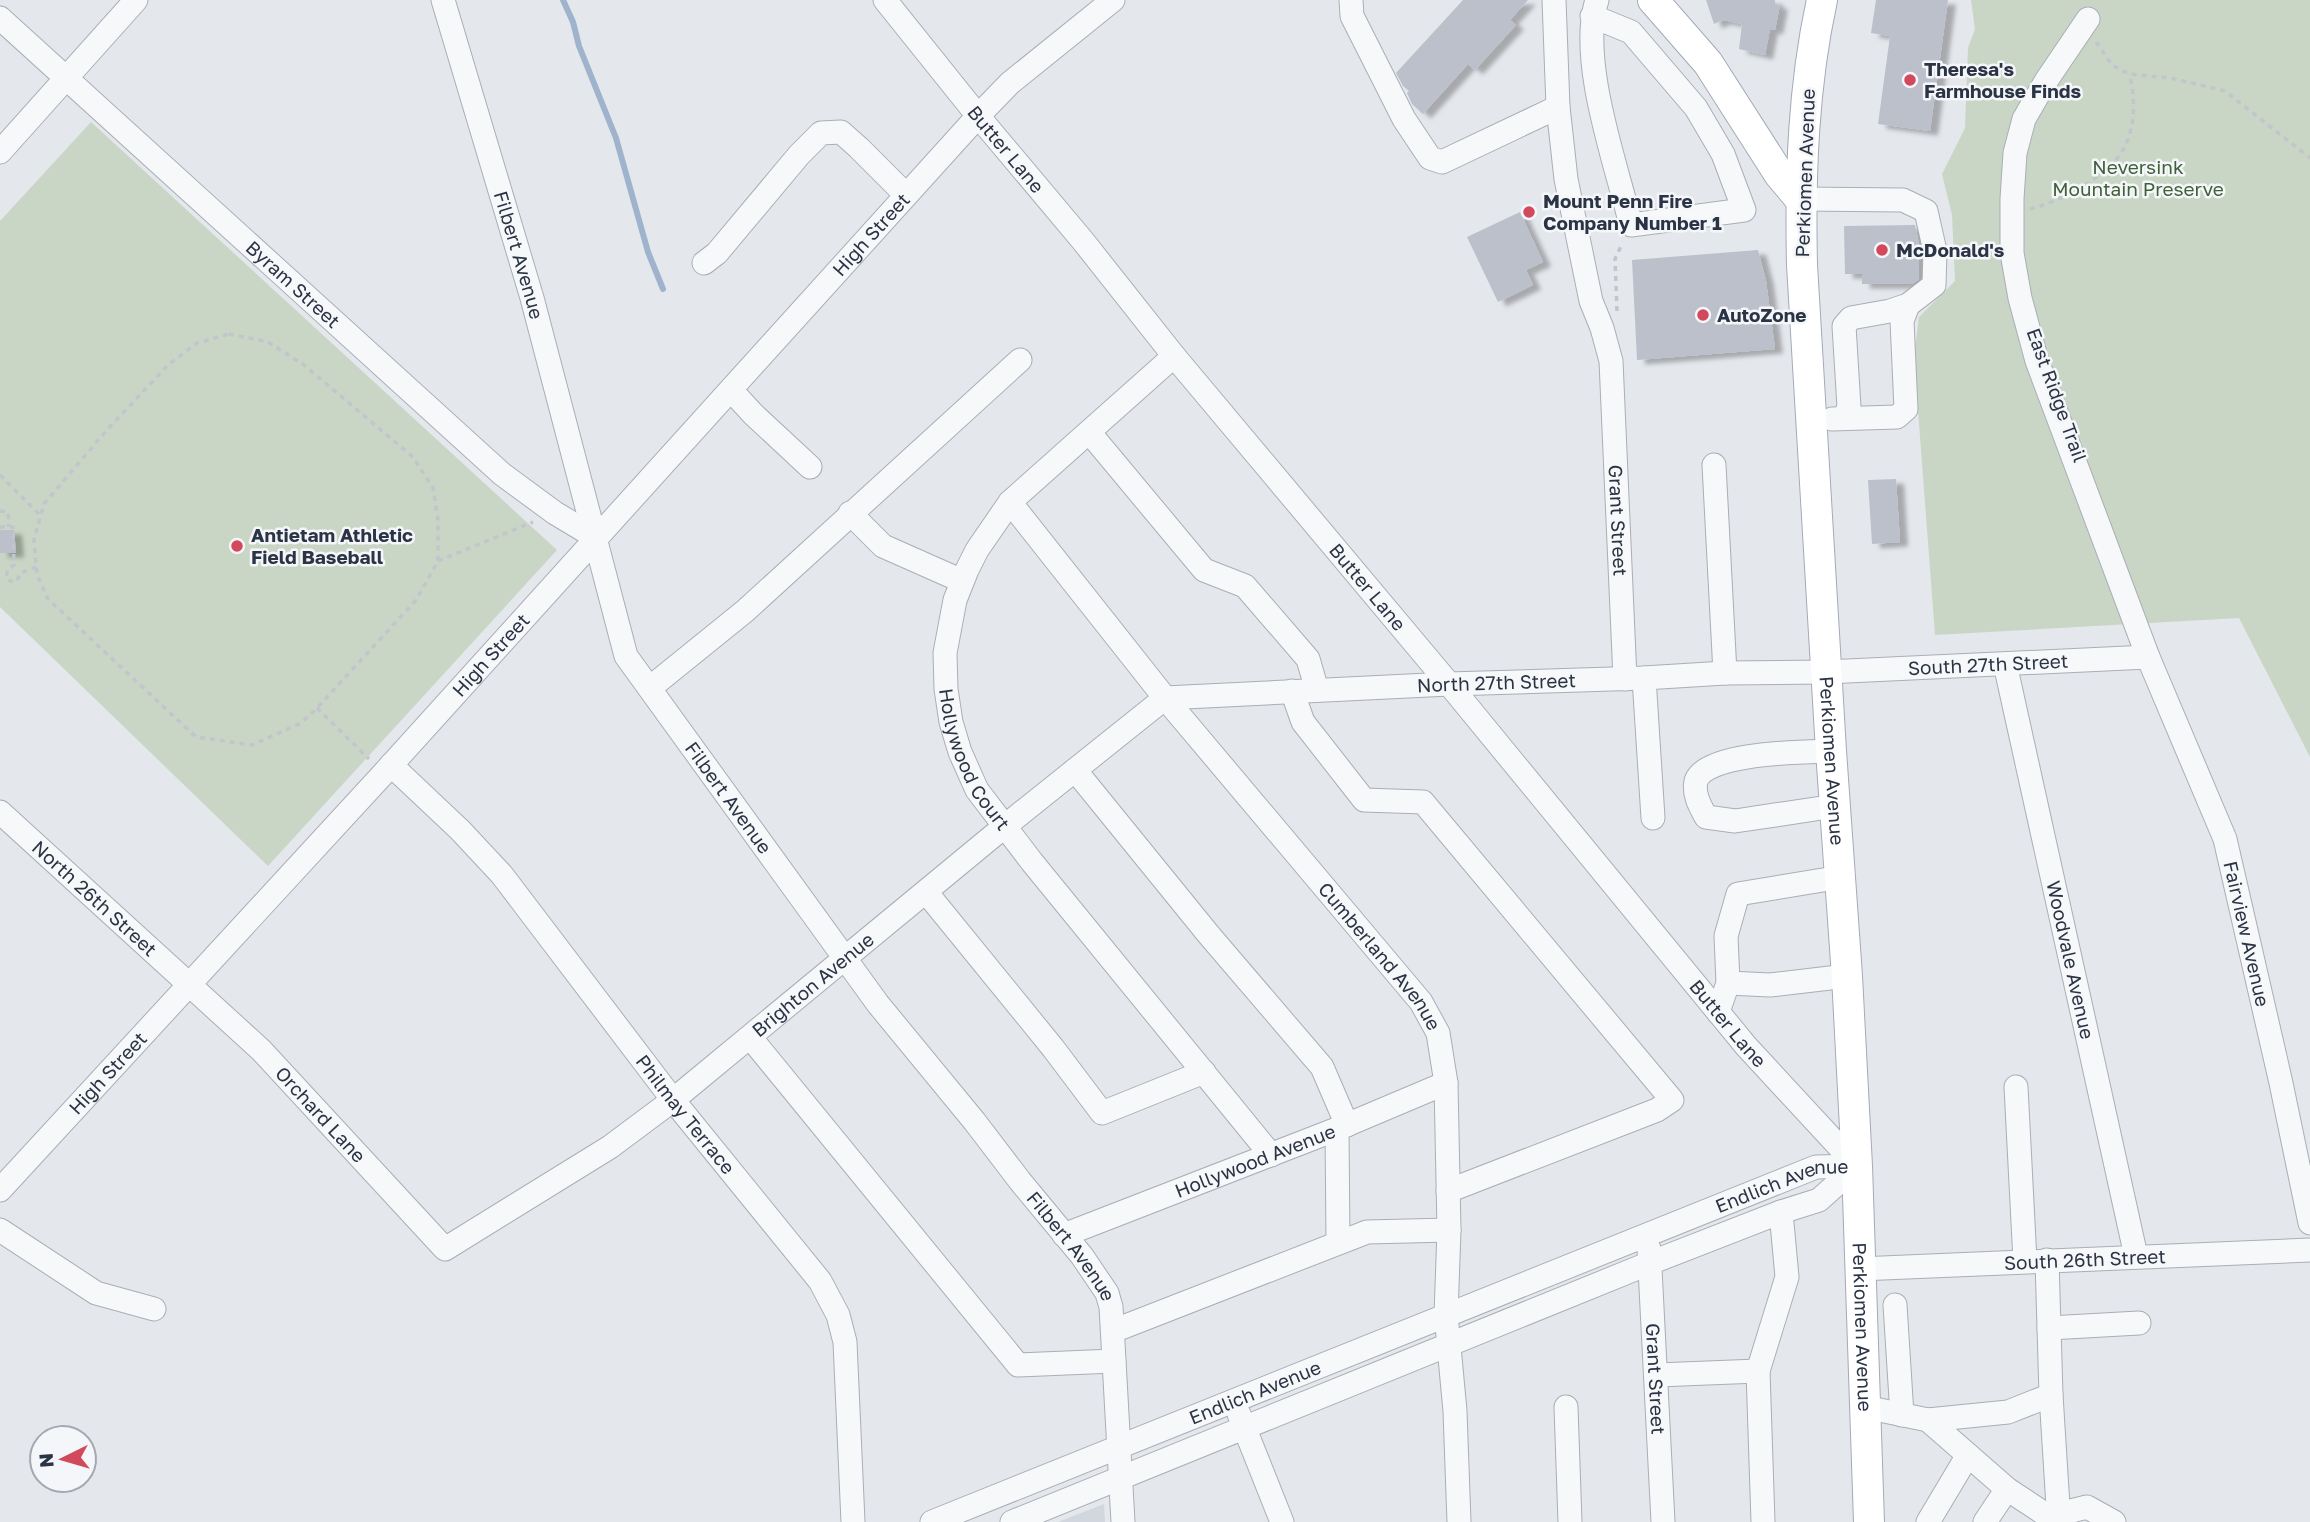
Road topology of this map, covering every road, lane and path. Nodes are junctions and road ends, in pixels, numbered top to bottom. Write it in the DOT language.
graph roads {
  1 [pos="136,0"];
  2 [pos="443,0"];
  3 [pos="885,0"];
  4 [pos="1352,0"];
  5 [pos="1554,0"];
  6 [pos="1653,0"];
  7 [pos="1822,0"];
  8 [pos="1101,4"];
  9 [pos="1595,8"];
  10 [pos="0,18"];
  11 [pos="2088,19"];
  12 [pos="2129,74"];
  13 [pos="65,78"];
  14 [pos="1558,107"];
  15 [pos="978,116"];
  16 [pos="0,152"];
  17 [pos="2310,158"];
  18 [pos="906,195"];
  19 [pos="1800,199"];
  20 [pos="2024,211"];
  21 [pos="1615,259"];
  22 [pos="704,263"];
  23 [pos="1908,305"];
  24 [pos="1618,310"];
  25 [pos="1174,356"];
  26 [pos="1020,360"];
  27 [pos="732,390"];
  28 [pos="1844,418"];
  29 [pos="1811,421"];
  30 [pos="1089,432"];
  31 [pos="1714,465"];
  32 [pos="810,467"];
  33 [pos="0,475"];
  34 [pos="1010,502"];
  35 [pos="0,511"];
  36 [pos="555,513"];
  37 [pos="850,513"];
  38 [pos="41,516"];
  39 [pos="0,527"];
  40 [pos="9,527"];
  41 [pos="596,537"];
  42 [pos="438,561"];
  43 [pos="37,567"];
  44 [pos="962,581"];
  45 [pos="2148,657"];
  46 [pos="2005,664"];
  47 [pos="1826,672"];
  48 [pos="1725,673"];
  49 [pos="1634,679"];
  50 [pos="1449,684"];
  51 [pos="651,687"];
  52 [pos="1317,690"];
  53 [pos="1292,691"];
  54 [pos="1165,698"];
  55 [pos="317,708"];
  56 [pos="1831,751"];
  57 [pos="382,764"];
  58 [pos="1075,770"];
  59 [pos="1835,806"];
  60 [pos="0,812"];
  61 [pos="1653,818"];
  62 [pos="1005,826"];
  63 [pos="1840,877"];
  64 [pos="926,891"];
  65 [pos="844,958"];
  66 [pos="1847,976"];
  67 [pos="1728,983"];
  68 [pos="189,986"];
  69 [pos="1718,1012"];
  70 [pos="750,1037"];
  71 [pos="1204,1072"];
  72 [pos="1446,1083"];
  73 [pos="2016,1087"];
  74 [pos="673,1100"];
  75 [pos="1342,1127"];
  76 [pos="1271,1155"];
  77 [pos="1857,1166"];
  78 [pos="0,1190"];
  79 [pos="1448,1191"];
  80 [pos="1781,1212"];
  81 [pos="2310,1223"];
  82 [pos="0,1230"];
  83 [pos="1448,1230"];
  84 [pos="1064,1236"];
  85 [pos="1648,1236"];
  86 [pos="1338,1243"];
  87 [pos="445,1249"];
  88 [pos="2310,1250"];
  89 [pos="2136,1256"];
  90 [pos="2036,1261"];
  91 [pos="1650,1264"];
  92 [pos="1859,1269"];
  93 [pos="1895,1305"];
  94 [pos="154,1309"];
  95 [pos="1446,1315"];
  96 [pos="2139,1323"];
  97 [pos="2049,1328"];
  98 [pos="1113,1331"];
  99 [pos="1449,1345"];
  100 [pos="1114,1361"];
  101 [pos="1758,1371"];
  102 [pos="1657,1375"];
  103 [pos="2051,1395"];
  104 [pos="1233,1401"];
  105 [pos="1566,1407"];
  106 [pos="1865,1407"];
  107 [pos="1902,1415"];
  108 [pos="1928,1420"];
  109 [pos="1244,1428"];
  110 [pos="1120,1446"];
  111 [pos="1968,1455"];
  112 [pos="1121,1478"];
  113 [pos="2007,1489"];
  114 [pos="853,1522"];
  115 [pos="932,1522"];
  116 [pos="1012,1522"];
  117 [pos="1123,1522"];
  118 [pos="1282,1522"];
  119 [pos="1459,1522"];
  120 [pos="1570,1522"];
  121 [pos="1663,1522"];
  122 [pos="1763,1522"];
  123 [pos="1870,1522"];
  124 [pos="1928,1522"];
  125 [pos="1985,1522"];
  126 [pos="2059,1522"];
  127 [pos="2114,1522"];
  1 -- 13 [label="street"];
  2 -- 41 [label="street, Filbert Avenue"];
  3 -- 15 [label="street, Butter Lane"];
  4 -- 14 [label="street"];
  5 -- 14 [label="street, Grant Street"];
  6 -- 19 [label="main road"];
  7 -- 19 [label="main road, Perkiomen Avenue"];
  8 -- 15 [label="street, High Street"];
  9 -- 9 [label="street"];
  10 -- 13 [label="street, Byram Street"];
  11 -- 12 [label="path"];
  11 -- 45 [label="street, Fairview Avenue"];
  12 -- 17 [label="path"];
  12 -- 20 [label="path"];
  13 -- 16 [label="street"];
  13 -- 36 [label="street, Byram Street"];
  14 -- 49 [label="street, Grant Street"];
  15 -- 18 [label="street, High Street"];
  15 -- 25 [label="street, Butter Lane"];
  18 -- 22 [label="street"];
  18 -- 27 [label="street, High Street"];
  19 -- 23 [label="street"];
  19 -- 29 [label="main road, Perkiomen Avenue"];
  21 -- 24 [label="path"];
  23 -- 28 [label="street"];
  23 -- 28 [label="street"];
  25 -- 30 [label="street, Hollywood Court"];
  25 -- 50 [label="street, Butter Lane"];
  26 -- 37 [label="street"];
  27 -- 32 [label="street"];
  27 -- 41 [label="street, High Street"];
  28 -- 29 [label="street"];
  29 -- 47 [label="main road, Perkiomen Avenue"];
  30 -- 34 [label="street, Hollywood Court"];
  30 -- 52 [label="street"];
  31 -- 48 [label="street"];
  33 -- 38 [label="path"];
  34 -- 44 [label="street, Hollywood Court"];
  34 -- 54 [label="street, Cumberland Avenue"];
  35 -- 40 [label="path"];
  36 -- 41 [label="street, Byram Street"];
  36 -- 42 [label="path"];
  37 -- 44 [label="street"];
  37 -- 51 [label="street"];
  38 -- 42 [label="path"];
  38 -- 43 [label="path"];
  39 -- 40 [label="path"];
  40 -- 43 [label="path"];
  41 -- 51 [label="street, Filbert Avenue"];
  41 -- 57 [label="street, High Street"];
  42 -- 55 [label="path"];
  43 -- 55 [label="path"];
  44 -- 62 [label="street, Hollywood Court"];
  45 -- 46 [label="street, South 27th Street"];
  45 -- 81 [label="street, Fairview Avenue"];
  46 -- 47 [label="street, South 27th Street"];
  46 -- 89 [label="street, Woodvale Avenue"];
  47 -- 48 [label="street, North 27th Street"];
  47 -- 56 [label="main road, Perkiomen Avenue"];
  48 -- 49 [label="street, North 27th Street"];
  49 -- 50 [label="street, North 27th Street"];
  49 -- 61 [label="street, Grant Street"];
  50 -- 52 [label="street, North 27th Street"];
  50 -- 69 [label="street, Butter Lane"];
  51 -- 65 [label="street, Filbert Avenue"];
  52 -- 53 [label="street, North 27th Street"];
  53 -- 54 [label="street, North 27th Street"];
  53 -- 79 [label="street"];
  54 -- 58 [label="street, Brighton Avenue"];
  54 -- 72 [label="street, Cumberland Avenue"];
  55 -- 57 [label="path"];
  56 -- 59 [label="main road, Perkiomen Avenue"];
  56 -- 59 [label="street"];
  57 -- 68 [label="street, High Street"];
  57 -- 74 [label="street, Philmay Terrace"];
  58 -- 62 [label="street, Brighton Avenue"];
  58 -- 75 [label="street"];
  59 -- 63 [label="main road, Perkiomen Avenue"];
  60 -- 68 [label="street, North 26th Street"];
  62 -- 64 [label="street, Brighton Avenue"];
  62 -- 71 [label="street, Hollywood Court"];
  63 -- 66 [label="main road, Perkiomen Avenue"];
  63 -- 67 [label="street"];
  64 -- 65 [label="street, Brighton Avenue"];
  64 -- 71 [label="street"];
  65 -- 70 [label="street, Brighton Avenue"];
  65 -- 84 [label="street, Filbert Avenue"];
  66 -- 67 [label="street"];
  66 -- 77 [label="main road, Perkiomen Avenue"];
  67 -- 69 [label="street"];
  68 -- 78 [label="street, High Street"];
  68 -- 87 [label="street, Orchard Lane"];
  69 -- 77 [label="street, Butter Lane"];
  70 -- 74 [label="street, Brighton Avenue"];
  70 -- 100 [label="street"];
  71 -- 76 [label="street, Hollywood Court"];
  72 -- 75 [label="street, Hollywood Avenue"];
  72 -- 79 [label="street, Cumberland Avenue"];
  73 -- 90 [label="street"];
  74 -- 87 [label="street, Brighton Avenue"];
  74 -- 114 [label="street, Philmay Terrace"];
  75 -- 76 [label="street, Hollywood Avenue"];
  75 -- 86 [label="street"];
  76 -- 84 [label="street, Hollywood Avenue"];
  77 -- 80 [label="street, Endlich Avenue"];
  77 -- 85 [label="street, Endlich Avenue"];
  77 -- 92 [label="main road, Perkiomen Avenue"];
  79 -- 83 [label="street, Cumberland Avenue"];
  80 -- 91 [label="street, Endlich Avenue"];
  80 -- 101 [label="street"];
  82 -- 94 [label="street"];
  83 -- 86 [label="street"];
  83 -- 95 [label="street, Cumberland Avenue"];
  84 -- 98 [label="street, Filbert Avenue"];
  85 -- 91 [label="street, Grant Street"];
  85 -- 95 [label="street, Endlich Avenue"];
  86 -- 98 [label="street"];
  88 -- 89 [label="street, South 26th Street"];
  89 -- 90 [label="street, South 26th Street"];
  90 -- 92 [label="street, South 26th Street"];
  90 -- 97 [label="street"];
  91 -- 99 [label="street, Endlich Avenue"];
  91 -- 102 [label="street, Grant Street"];
  92 -- 106 [label="main road, Perkiomen Avenue"];
  93 -- 107 [label="street"];
  95 -- 99 [label="street, Cumberland Avenue"];
  95 -- 104 [label="street, Endlich Avenue"];
  96 -- 97 [label="street"];
  97 -- 103 [label="street"];
  98 -- 100 [label="street, Filbert Avenue"];
  99 -- 109 [label="street, Endlich Avenue"];
  99 -- 119 [label="street, Cumberland Avenue"];
  100 -- 110 [label="street, Filbert Avenue"];
  101 -- 102 [label="street"];
  101 -- 122 [label="street"];
  102 -- 121 [label="street, Grant Street"];
  103 -- 108 [label="street"];
  103 -- 126 [label="street"];
  104 -- 109 [label="street"];
  104 -- 110 [label="street, Endlich Avenue"];
  105 -- 120 [label="street"];
  106 -- 107 [label="street"];
  106 -- 123 [label="main road, Perkiomen Avenue"];
  107 -- 108 [label="street"];
  108 -- 111 [label="street"];
  109 -- 112 [label="street, Endlich Avenue"];
  109 -- 118 [label="street"];
  110 -- 112 [label="street, Filbert Avenue"];
  110 -- 115 [label="street, Endlich Avenue"];
  111 -- 113 [label="street"];
  111 -- 124 [label="street"];
  112 -- 116 [label="street, Endlich Avenue"];
  112 -- 117 [label="street, Filbert Avenue"];
  113 -- 125 [label="street"];
  113 -- 126 [label="street"];
  126 -- 127 [label="street"];
}
